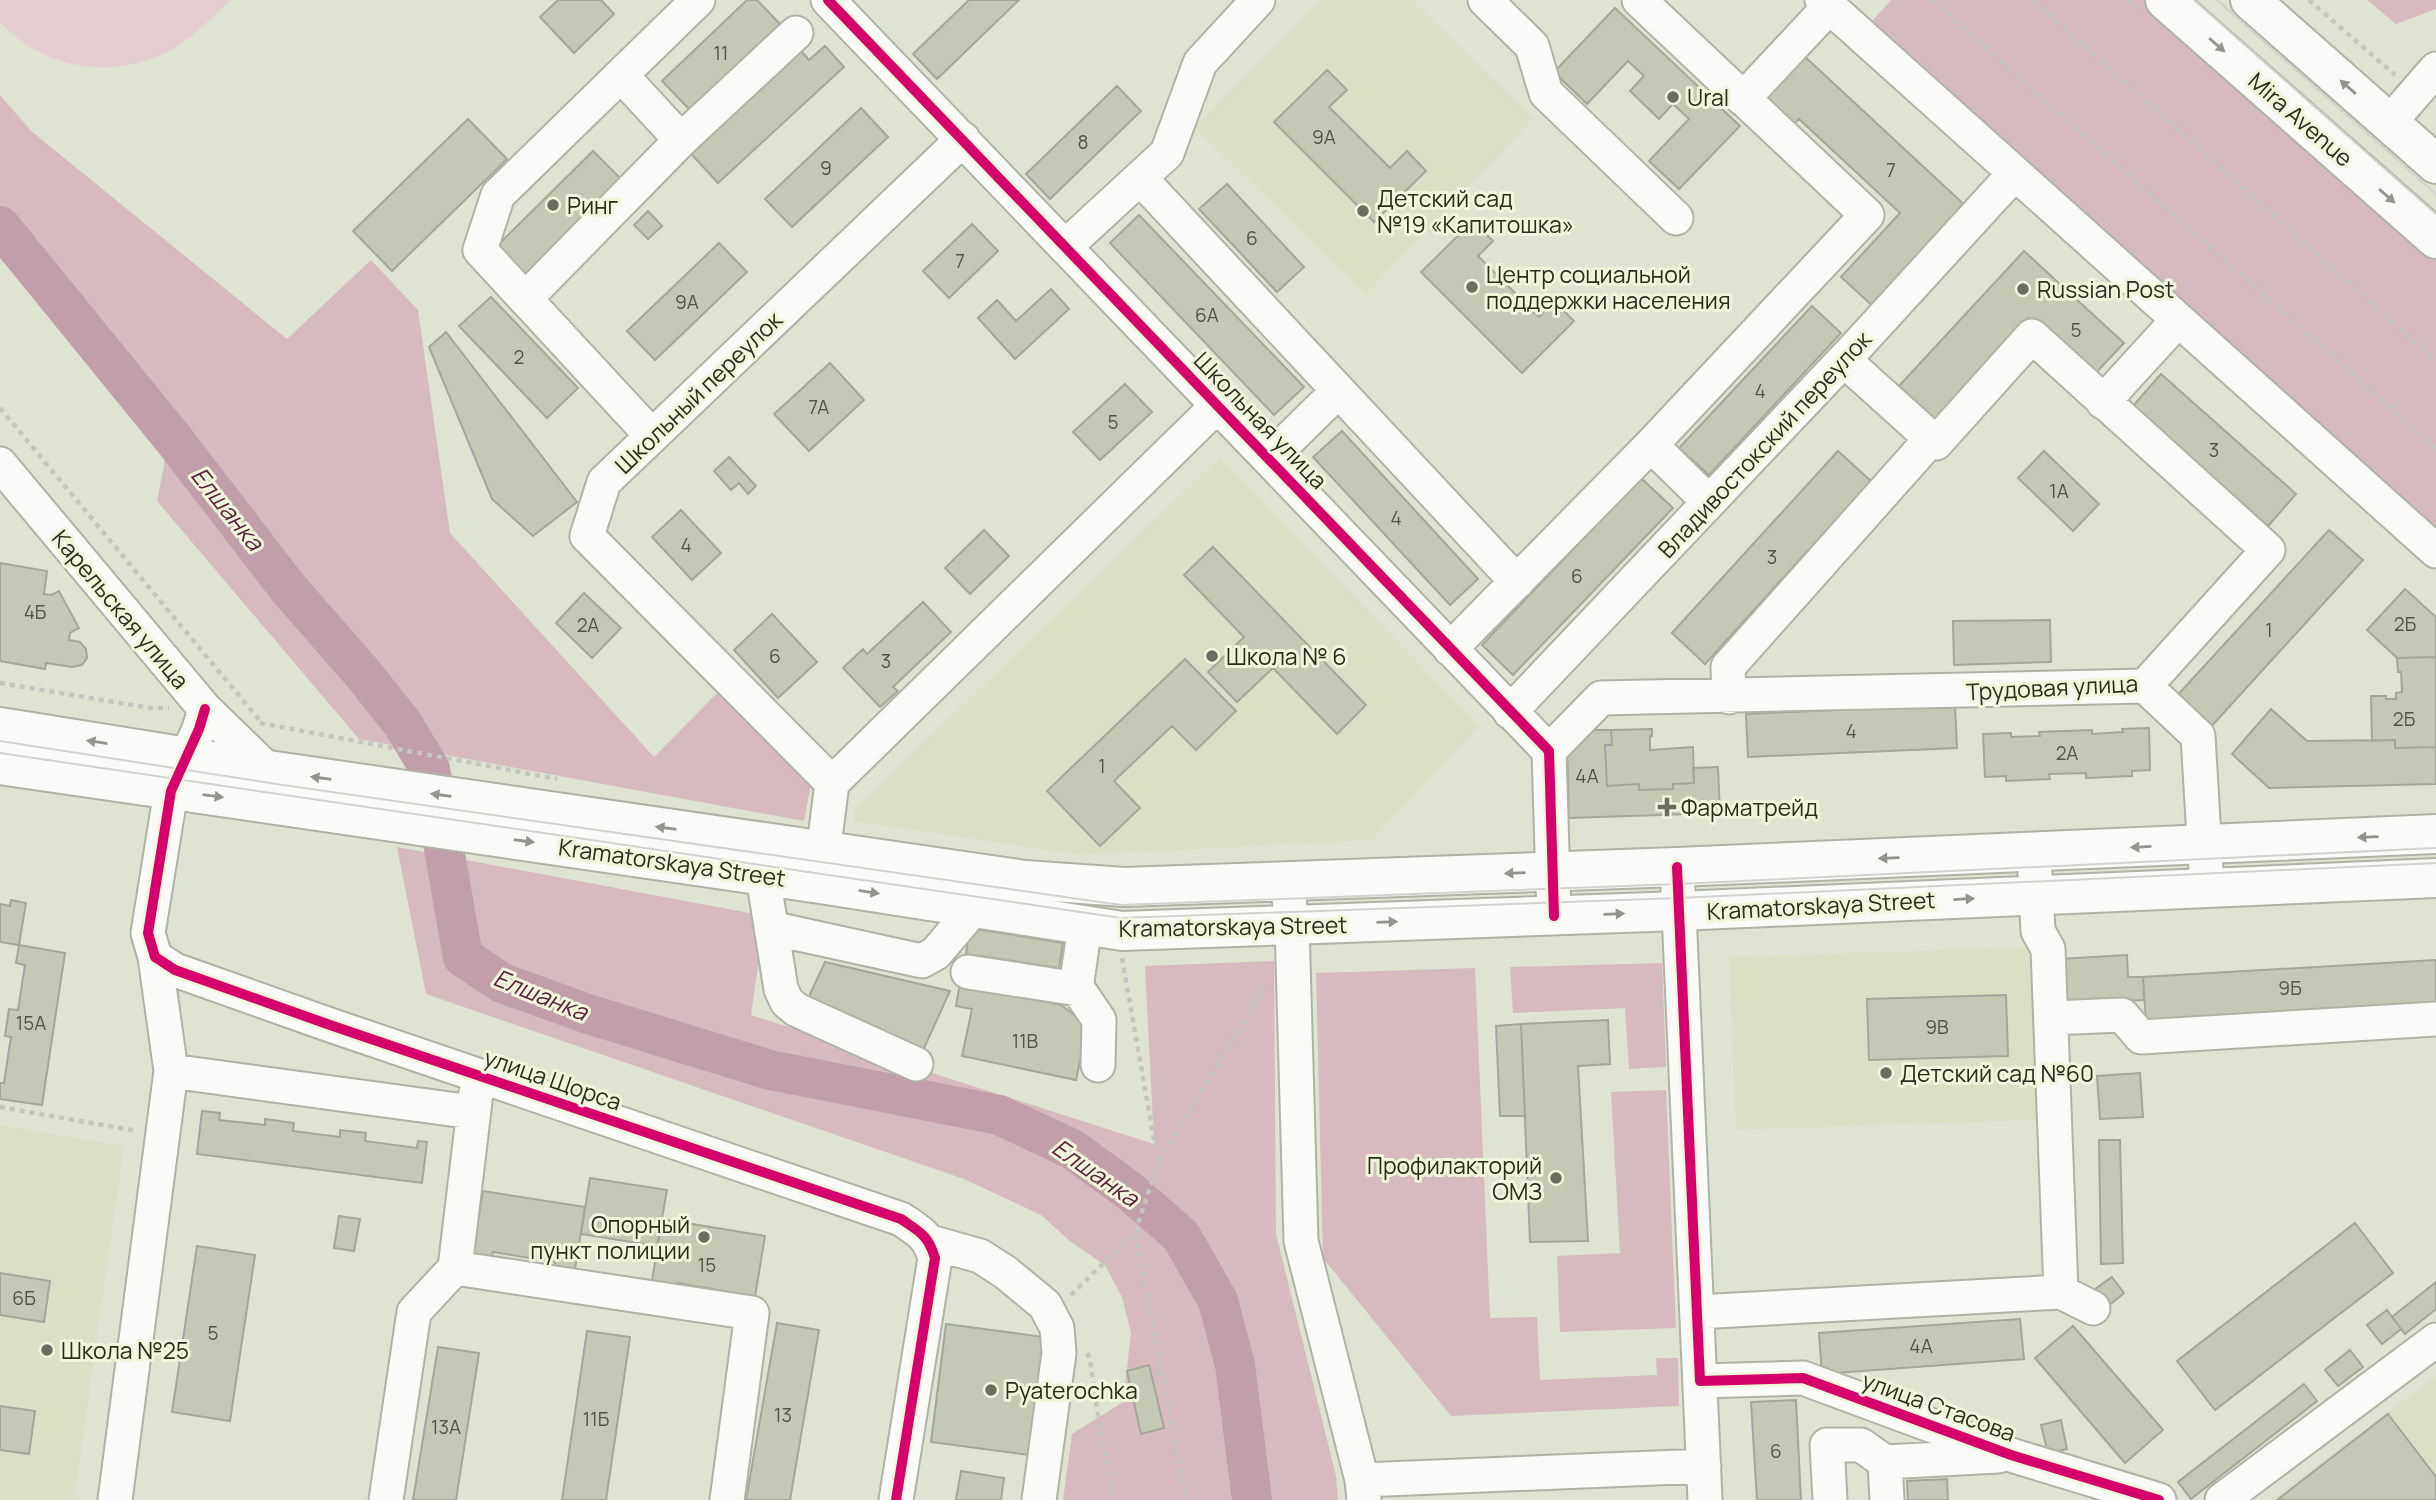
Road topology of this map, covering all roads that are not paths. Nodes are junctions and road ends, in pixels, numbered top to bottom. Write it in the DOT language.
graph roads {
  1 [pos="698,0"];
  2 [pos="828,0"];
  3 [pos="1258,0"];
  4 [pos="1485,0"];
  5 [pos="1639,0"];
  6 [pos="2165,0"];
  7 [pos="2250,0"];
  8 [pos="1826,4"];
  9 [pos="796,33"];
  10 [pos="621,75"];
  11 [pos="2426,81"];
  12 [pos="1742,99"];
  13 [pos="2389,122"];
  14 [pos="963,139"];
  15 [pos="681,140"];
  16 [pos="2436,164"];
  17 [pos="2015,173"];
  18 [pos="1140,178"];
  19 [pos="1676,218"];
  20 [pos="2436,239"];
  21 [pos="1066,246"];
  22 [pos="525,299"];
  23 [pos="2178,320"];
  24 [pos="1844,359"];
  25 [pos="1338,391"];
  26 [pos="2103,402"];
  27 [pos="1218,405"];
  28 [pos="652,436"];
  29 [pos="1931,439"];
  30 [pos="1651,445"];
  31 [pos="1269,459"];
  32 [pos="0,464"];
  33 [pos="1709,502"];
  34 [pos="2436,551"];
  35 [pos="1517,582"];
  36 [pos="1450,649"];
  37 [pos="2145,687"];
  38 [pos="1729,697"];
  39 [pos="205,709"];
  40 [pos="1510,712"];
  41 [pos="0,727"];
  42 [pos="1549,751"];
  43 [pos="0,765"];
  44 [pos="268,770"];
  45 [pos="179,774"];
  46 [pos="832,783"];
  47 [pos="386,804"];
  48 [pos="306,808"];
  49 [pos="2436,834"];
  50 [pos="2204,844"];
  51 [pos="2034,852"];
  52 [pos="742,861"];
  53 [pos="1677,867"];
  54 [pos="822,868"];
  55 [pos="1552,872"];
  56 [pos="2436,878"];
  57 [pos="1287,881"];
  58 [pos="2207,888"];
  59 [pos="2035,895"];
  60 [pos="974,908"];
  61 [pos="1679,911"];
  62 [pos="1554,916"];
  63 [pos="1085,926"];
  64 [pos="771,928"];
  65 [pos="1292,933"];
  66 [pos="155,957"];
  67 [pos="968,972"];
  68 [pos="1078,989"];
  69 [pos="2051,1018"];
  70 [pos="2436,1019"];
  71 [pos="916,1063"];
  72 [pos="1098,1066"];
  73 [pos="171,1071"];
  74 [pos="480,1076"];
  75 [pos="472,1112"];
  76 [pos="930,1242"];
  77 [pos="455,1268"];
  78 [pos="2061,1292"];
  79 [pos="2092,1308"];
  80 [pos="1697,1312"];
  81 [pos="2436,1340"];
  82 [pos="1700,1381"];
  83 [pos="2011,1455"];
  84 [pos="1885,1462"];
  85 [pos="1704,1466"];
  86 [pos="1363,1490"];
  87 [pos="122,1499"];
  88 [pos="386,1500"];
  89 [pos="727,1500"];
  90 [pos="896,1500"];
  91 [pos="1039,1500"];
  92 [pos="1706,1500"];
  93 [pos="1830,1500"];
  94 [pos="1887,1500"];
  95 [pos="2160,1500"];
  96 [pos="2222,1500"];
  1 -- 10 [label="street"];
  2 -- 14 [label="street, Школьная улица"];
  3 -- 18 [label="street"];
  4 -- 19 [label="street"];
  5 -- 12 [label="street"];
  6 -- 20 [label="main road, Mira Avenue, one-way"];
  13 -- 7 [label="main road, one-way"];
  8 -- 12 [label="street"];
  8 -- 17 [label="street"];
  9 -- 15 [label="street"];
  10 -- 15 [label="street"];
  10 -- 22 [label="street"];
  11 -- 13 [label="street"];
  12 -- 30 [label="street"];
  13 -- 16 [label="main road"];
  14 -- 21 [label="street, Школьная улица"];
  14 -- 28 [label="street, Школьный переулок"];
  15 -- 22 [label="street"];
  17 -- 23 [label="street"];
  17 -- 24 [label="street, Владивостокский переулок"];
  18 -- 21 [label="street"];
  18 -- 25 [label="street"];
  21 -- 27 [label="street, Школьная улица"];
  22 -- 28 [label="street"];
  23 -- 26 [label="street"];
  23 -- 34 [label="street"];
  24 -- 29 [label="street"];
  24 -- 33 [label="street, Владивостокский переулок"];
  25 -- 31 [label="street"];
  25 -- 35 [label="street"];
  26 -- 29 [label="street, Трудовая улица"];
  26 -- 37 [label="street, Трудовая улица"];
  27 -- 31 [label="street, Школьная улица"];
  27 -- 46 [label="street"];
  28 -- 46 [label="street, Школьный переулок"];
  29 -- 38 [label="street"];
  30 -- 33 [label="street"];
  30 -- 35 [label="street"];
  31 -- 36 [label="street, Школьная улица"];
  32 -- 39 [label="street, Карельская улица"];
  33 -- 40 [label="street, Владивостокский переулок"];
  35 -- 36 [label="street"];
  36 -- 40 [label="street, Школьная улица"];
  37 -- 38 [label="street, Трудовая улица"];
  37 -- 50 [label="street"];
  38 -- 42 [label="street, Трудовая улица"];
  39 -- 44 [label="street, Карельская улица"];
  39 -- 45 [label="street"];
  40 -- 42 [label="street, Школьная улица"];
  45 -- 41 [label="main road, Kramatorskaya Street, one-way"];
  42 -- 55 [label="street"];
  43 -- 45 [label="main road, Kramatorskaya Street"];
  44 -- 45 [label="main road, Kramatorskaya Street"];
  47 -- 44 [label="main road, Kramatorskaya Street, one-way"];
  44 -- 48 [label="street, Карельская улица"];
  45 -- 48 [label="main road, Kramatorskaya Street, one-way"];
  45 -- 66 [label="street"];
  46 -- 54 [label="street"];
  47 -- 48 [label="main road, Kramatorskaya Street"];
  47 -- 52 [label="main road, Kramatorskaya Street"];
  49 -- 50 [label="main road, Kramatorskaya Street, one-way"];
  50 -- 51 [label="main road, Kramatorskaya Street, one-way"];
  50 -- 58 [label="street"];
  51 -- 53 [label="main road, Kramatorskaya Street, one-way"];
  51 -- 59 [label="street"];
  52 -- 54 [label="main road, Kramatorskaya Street"];
  52 -- 64 [label="street"];
  53 -- 55 [label="main road, Kramatorskaya Street"];
  53 -- 61 [label="street"];
  54 -- 57 [label="main road, Kramatorskaya Street"];
  54 -- 60 [label="main road, Kramatorskaya Street, one-way"];
  55 -- 57 [label="main road, Kramatorskaya Street, one-way"];
  55 -- 62 [label="street"];
  56 -- 58 [label="main road, Kramatorskaya Street"];
  57 -- 65 [label="street"];
  58 -- 59 [label="main road, Kramatorskaya Street"];
  61 -- 59 [label="main road, Kramatorskaya Street, one-way"];
  59 -- 69 [label="street"];
  60 -- 63 [label="main road, Kramatorskaya Street"];
  60 -- 64 [label="street"];
  62 -- 61 [label="main road, Kramatorskaya Street, one-way"];
  61 -- 80 [label="street"];
  65 -- 62 [label="main road, Kramatorskaya Street, one-way"];
  63 -- 65 [label="main road, Kramatorskaya Street"];
  63 -- 68 [label="street"];
  64 -- 71 [label="street"];
  65 -- 86 [label="street"];
  66 -- 73 [label="street"];
  66 -- 74 [label="street, улица Щорса"];
  67 -- 68 [label="street"];
  68 -- 72 [label="street"];
  69 -- 70 [label="street"];
  69 -- 78 [label="street"];
  73 -- 75 [label="street"];
  73 -- 87 [label="street"];
  74 -- 75 [label="street"];
  74 -- 76 [label="street, улица Щорса"];
  75 -- 77 [label="street"];
  76 -- 90 [label="street"];
  76 -- 91 [label="street"];
  77 -- 88 [label="street"];
  77 -- 89 [label="street"];
  78 -- 79 [label="street"];
  78 -- 80 [label="street"];
  80 -- 82 [label="street"];
  81 -- 96 [label="street"];
  82 -- 83 [label="street, улица Стасова"];
  82 -- 85 [label="street"];
  83 -- 84 [label="street"];
  83 -- 95 [label="street, улица Стасова"];
  84 -- 93 [label="street"];
  84 -- 94 [label="street"];
  85 -- 86 [label="street"];
  85 -- 92 [label="street"];
}
